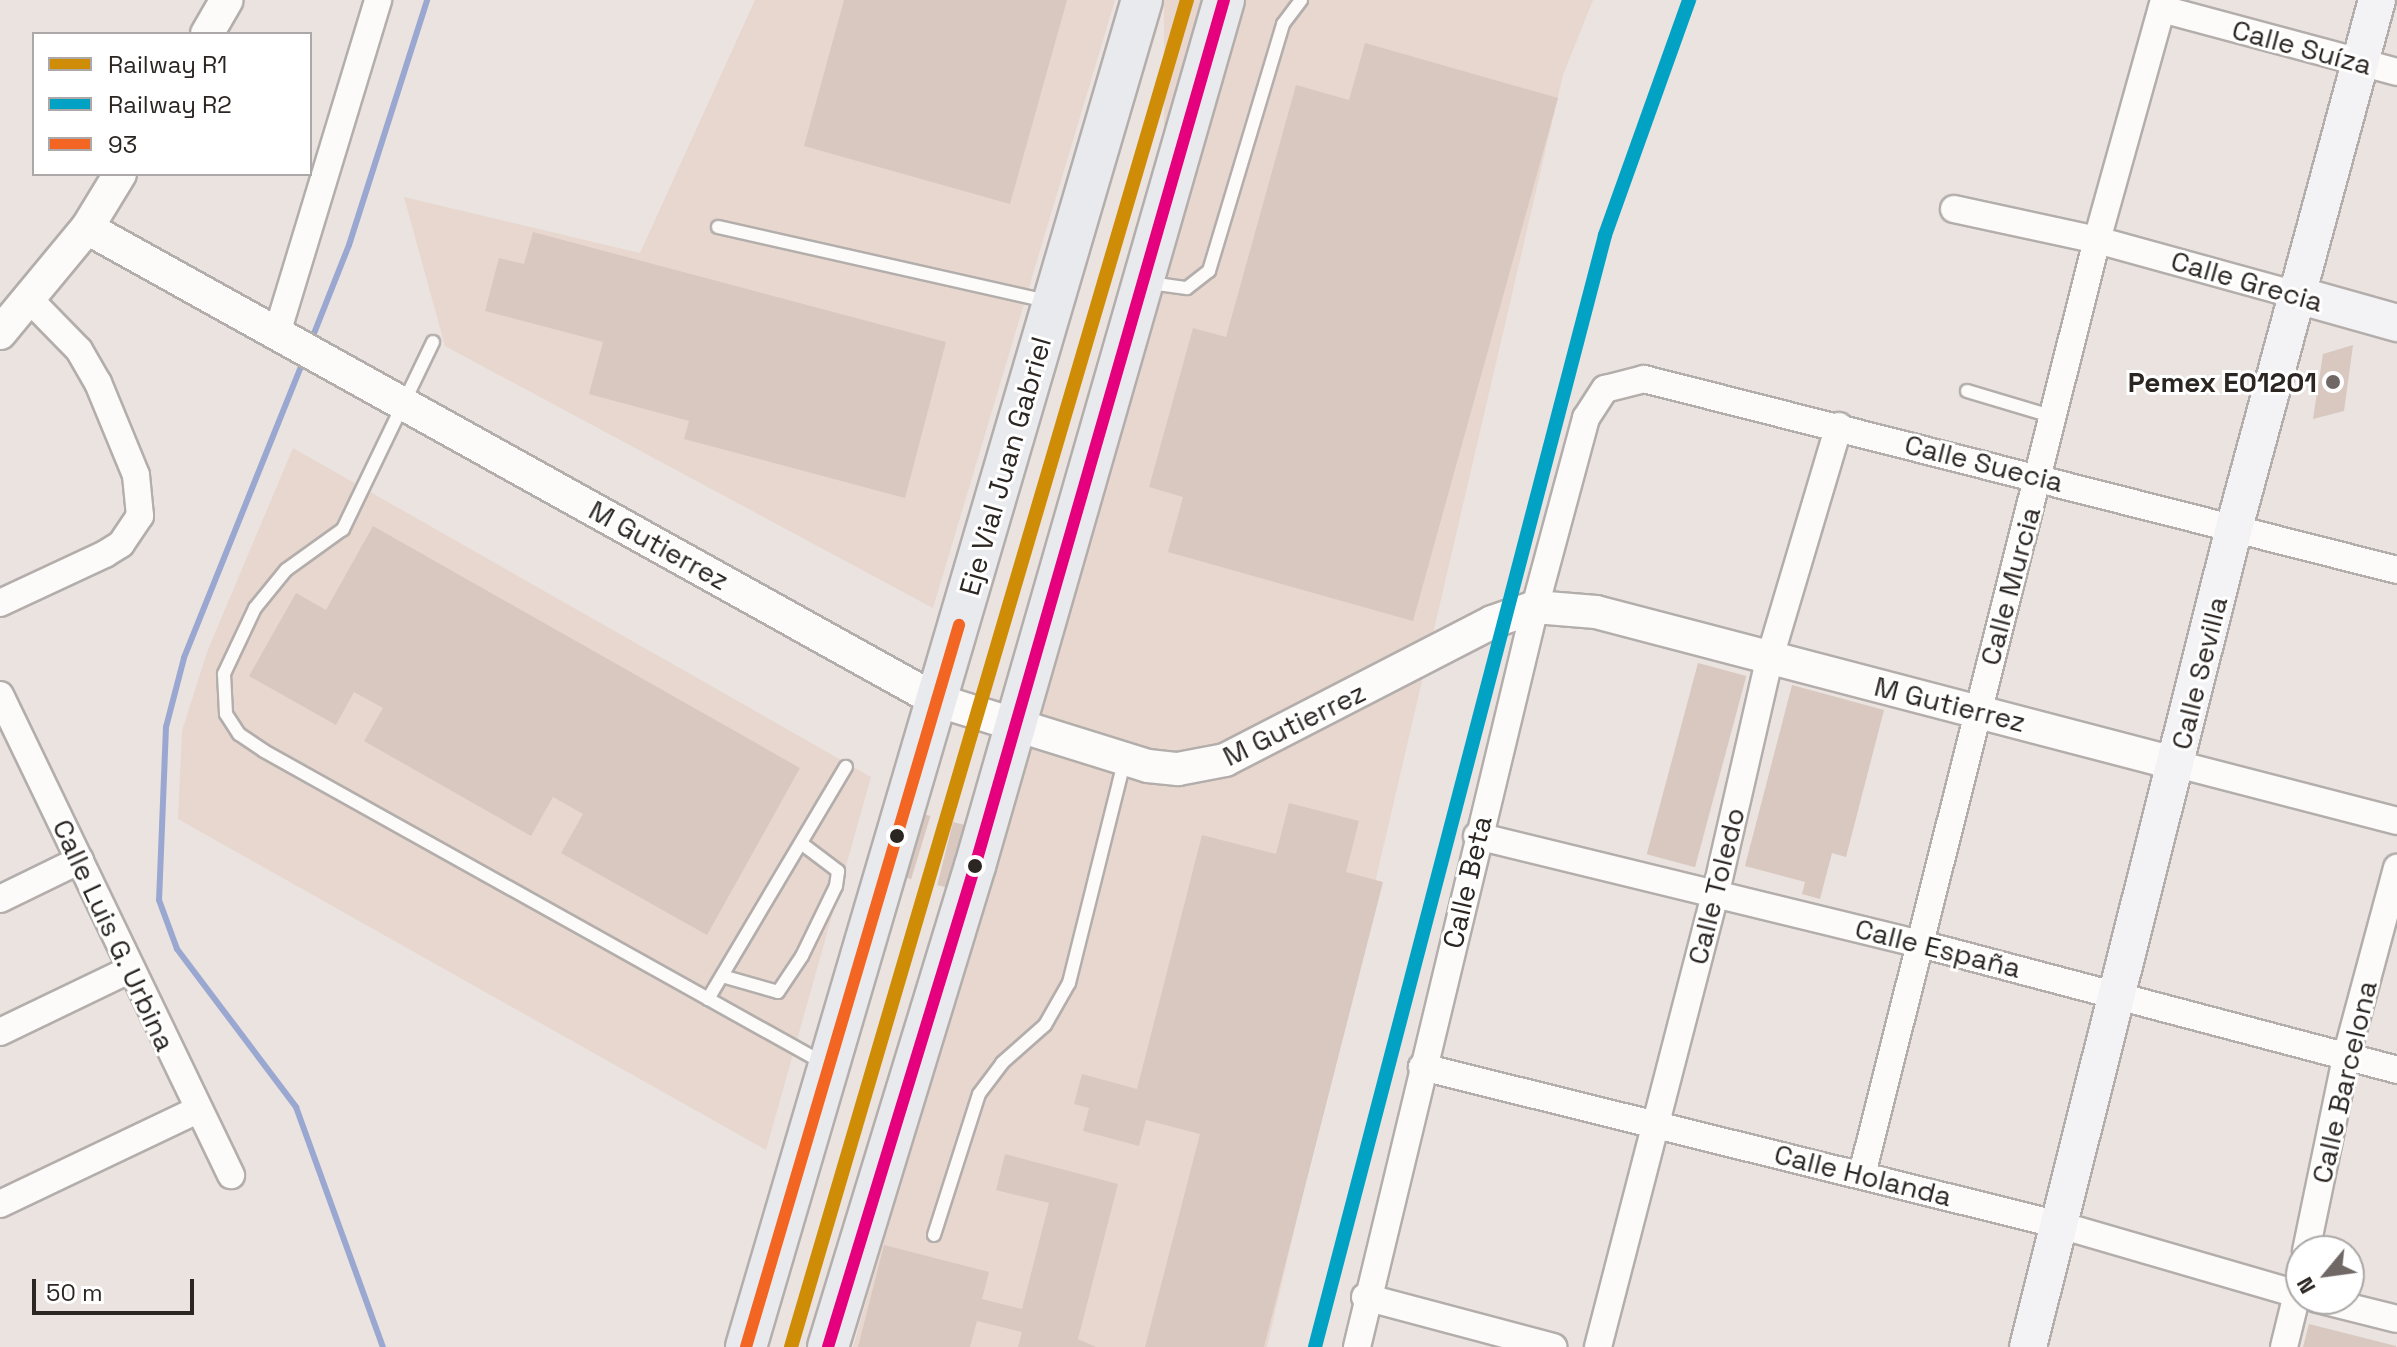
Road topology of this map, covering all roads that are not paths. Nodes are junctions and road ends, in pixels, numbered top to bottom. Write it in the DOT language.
graph roads {
  1 [pos="227,0"];
  2 [pos="378,0"];
  3 [pos="1142,0"];
  4 [pos="1224,0"];
  5 [pos="1301,0"];
  6 [pos="2377,0"];
  7 [pos="2163,5"];
  8 [pos="208,32"];
  9 [pos="2361,63"];
  10 [pos="2397,72"];
  11 [pos="119,176"];
  12 [pos="1954,209"];
  13 [pos="718,227"];
  14 [pos="87,228"];
  15 [pos="2097,240"];
  16 [pos="1143,282"];
  17 [pos="2301,296"];
  18 [pos="31,301"];
  19 [pos="1053,302"];
  20 [pos="2397,323"];
  21 [pos="0,333"];
  22 [pos="282,335"];
  23 [pos="433,342"];
  24 [pos="1967,391"];
  25 [pos="404,405"];
  26 [pos="2054,417"];
  27 [pos="1586,418"];
  28 [pos="1839,426"];
  29 [pos="2040,476"];
  30 [pos="2234,528"];
  31 [pos="2397,570"];
  32 [pos="0,603"];
  33 [pos="1535,607"];
  34 [pos="1770,657"];
  35 [pos="0,695"];
  36 [pos="936,700"];
  37 [pos="1976,712"];
  38 [pos="1012,727"];
  39 [pos="1125,759"];
  40 [pos="2177,764"];
  41 [pos="846,767"];
  42 [pos="2397,821"];
  43 [pos="1477,836"];
  44 [pos="801,843"];
  45 [pos="80,860"];
  46 [pos="2397,868"];
  47 [pos="1716,892"];
  48 [pos="0,899"];
  49 [pos="1917,943"];
  50 [pos="131,969"];
  51 [pos="722,976"];
  52 [pos="2118,994"];
  53 [pos="708,999"];
  54 [pos="0,1032"];
  55 [pos="2346,1057"];
  56 [pos="830,1066"];
  57 [pos="1422,1067"];
  58 [pos="2397,1070"];
  59 [pos="197,1110"];
  60 [pos="1657,1124"];
  61 [pos="1862,1174"];
  62 [pos="231,1175"];
  63 [pos="0,1204"];
  64 [pos="2060,1225"];
  65 [pos="934,1235"];
  66 [pos="2309,1235"];
  67 [pos="2285,1286"];
  68 [pos="1365,1297"];
  69 [pos="2365,1309"];
  70 [pos="2295,1315"];
  71 [pos="2397,1319"];
  72 [pos="746,1347"];
  73 [pos="828,1347"];
  74 [pos="1357,1347"];
  75 [pos="1553,1347"];
  76 [pos="1598,1347"];
  77 [pos="2028,1347"];
  78 [pos="2284,1347"];
  1 -- 8 [label="street"];
  2 -- 22 [label="street"];
  3 -- 19 [label="main road, Eje Vial Juan Gabriel"];
  4 -- 16 [label="main road"];
  5 -- 16 [label="lane"];
  6 -- 9 [label="main road, Calle Sevilla"];
  7 -- 9 [label="street, Calle Suíza"];
  7 -- 15 [label="street, Calle Murcia"];
  9 -- 10 [label="street, Calle Suíza"];
  9 -- 17 [label="main road, Calle Sevilla"];
  11 -- 14 [label="street"];
  12 -- 15 [label="street, Calle Grecia"];
  13 -- 19 [label="lane"];
  14 -- 18 [label="street"];
  14 -- 22 [label="street, M Gutierrez"];
  15 -- 17 [label="street, Calle Grecia"];
  15 -- 26 [label="street, Calle Murcia"];
  16 -- 38 [label="main road"];
  17 -- 20 [label="main road, Calle Grecia"];
  17 -- 30 [label="main road, Calle Sevilla"];
  18 -- 21 [label="street"];
  18 -- 32 [label="street"];
  19 -- 36 [label="main road, Eje Vial Juan Gabriel"];
  22 -- 25 [label="street, M Gutierrez"];
  23 -- 25 [label="lane"];
  24 -- 26 [label="lane"];
  25 -- 36 [label="street, M Gutierrez"];
  25 -- 53 [label="lane"];
  26 -- 29 [label="street, Calle Murcia"];
  27 -- 28 [label="street, Calle Suecia"];
  27 -- 33 [label="street, Calle Beta"];
  28 -- 29 [label="street, Calle Suecia"];
  28 -- 34 [label="street, Calle Toledo"];
  29 -- 30 [label="street, Calle Suecia"];
  29 -- 37 [label="street, Calle Murcia"];
  30 -- 31 [label="street, Calle Suecia"];
  30 -- 40 [label="main road, Calle Sevilla"];
  33 -- 34 [label="street, M Gutierrez"];
  33 -- 39 [label="street, M Gutierrez"];
  33 -- 43 [label="street, Calle Beta"];
  34 -- 37 [label="street, M Gutierrez"];
  34 -- 47 [label="street, Calle Toledo"];
  35 -- 45 [label="street, Calle Luis G. Urbina"];
  36 -- 38 [label="street, M Gutierrez"];
  36 -- 56 [label="main road, Eje Vial Juan Gabriel"];
  37 -- 40 [label="street, M Gutierrez"];
  37 -- 49 [label="street, Calle Murcia"];
  38 -- 39 [label="street, M Gutierrez"];
  38 -- 73 [label="main road"];
  39 -- 65 [label="lane"];
  40 -- 42 [label="street, M Gutierrez"];
  40 -- 52 [label="main road, Calle Sevilla"];
  41 -- 44 [label="lane"];
  43 -- 47 [label="street, Calle España"];
  43 -- 57 [label="street, Calle Beta"];
  44 -- 51 [label="lane"];
  44 -- 51 [label="lane"];
  45 -- 48 [label="street"];
  45 -- 50 [label="street, Calle Luis G. Urbina"];
  46 -- 55 [label="street, Calle Barcelona"];
  47 -- 49 [label="street, Calle España"];
  47 -- 60 [label="street, Calle Toledo"];
  49 -- 52 [label="street, Calle España"];
  49 -- 61 [label="street, Calle Murcia"];
  50 -- 54 [label="street"];
  50 -- 59 [label="street, Calle Luis G. Urbina"];
  51 -- 53 [label="lane"];
  52 -- 55 [label="street, Calle España"];
  52 -- 64 [label="main road, Calle Sevilla"];
  53 -- 56 [label="lane"];
  55 -- 58 [label="street, Calle España"];
  55 -- 66 [label="street, Calle Barcelona"];
  56 -- 72 [label="main road, Eje Vial Juan Gabriel"];
  57 -- 60 [label="street, Calle Holanda"];
  57 -- 68 [label="street, Calle Beta"];
  59 -- 62 [label="street, Calle Luis G. Urbina"];
  59 -- 63 [label="street"];
  60 -- 61 [label="street, Calle Holanda"];
  60 -- 76 [label="street, Calle Toledo"];
  61 -- 64 [label="street, Calle Holanda"];
  64 -- 67 [label="street, Calle Holanda"];
  64 -- 77 [label="main road, Calle Sevilla"];
  68 -- 74 [label="street, Calle Beta"];
  68 -- 75 [label="street"];
  69 -- 71 [label="street, Calle Holanda"];
  70 -- 78 [label="street"];
}
